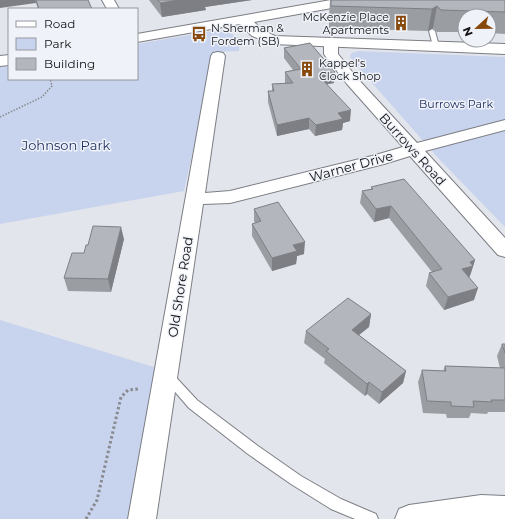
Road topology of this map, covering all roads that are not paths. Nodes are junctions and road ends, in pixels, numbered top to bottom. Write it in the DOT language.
graph roads {
  1 [pos="354,0"];
  2 [pos="328,2"];
  3 [pos="244,20"];
  4 [pos="432,31"];
  5 [pos="138,38"];
  6 [pos="331,42"];
  7 [pos="436,46"];
  8 [pos="505,49"];
  9 [pos="218,56"];
  10 [pos="505,125"];
  11 [pos="412,149"];
  12 [pos="195,199"];
  13 [pos="505,250"];
  14 [pos="166,374"];
  15 [pos="505,509"];
  16 [pos="142,519"];
  17 [pos="371,519"];
  18 [pos="409,519"];
  1 -- 2 [label="street"];
  2 -- 3 [label="street"];
  3 -- 5 [label="street"];
  3 -- 6 [label="street"];
  4 -- 7 [label="lane"];
  6 -- 7 [label="street"];
  6 -- 11 [label="street, Burrows Road"];
  7 -- 8 [label="street"];
  9 -- 12 [label="street, Old Shore Road"];
  10 -- 11 [label="street, Warner Drive"];
  11 -- 12 [label="street, Warner Drive"];
  11 -- 13 [label="street, Burrows Road"];
  12 -- 14 [label="street, Old Shore Road"];
  14 -- 16 [label="street, Old Shore Road"];
  14 -- 17 [label="lane"];
  15 -- 18 [label="street"];
}
